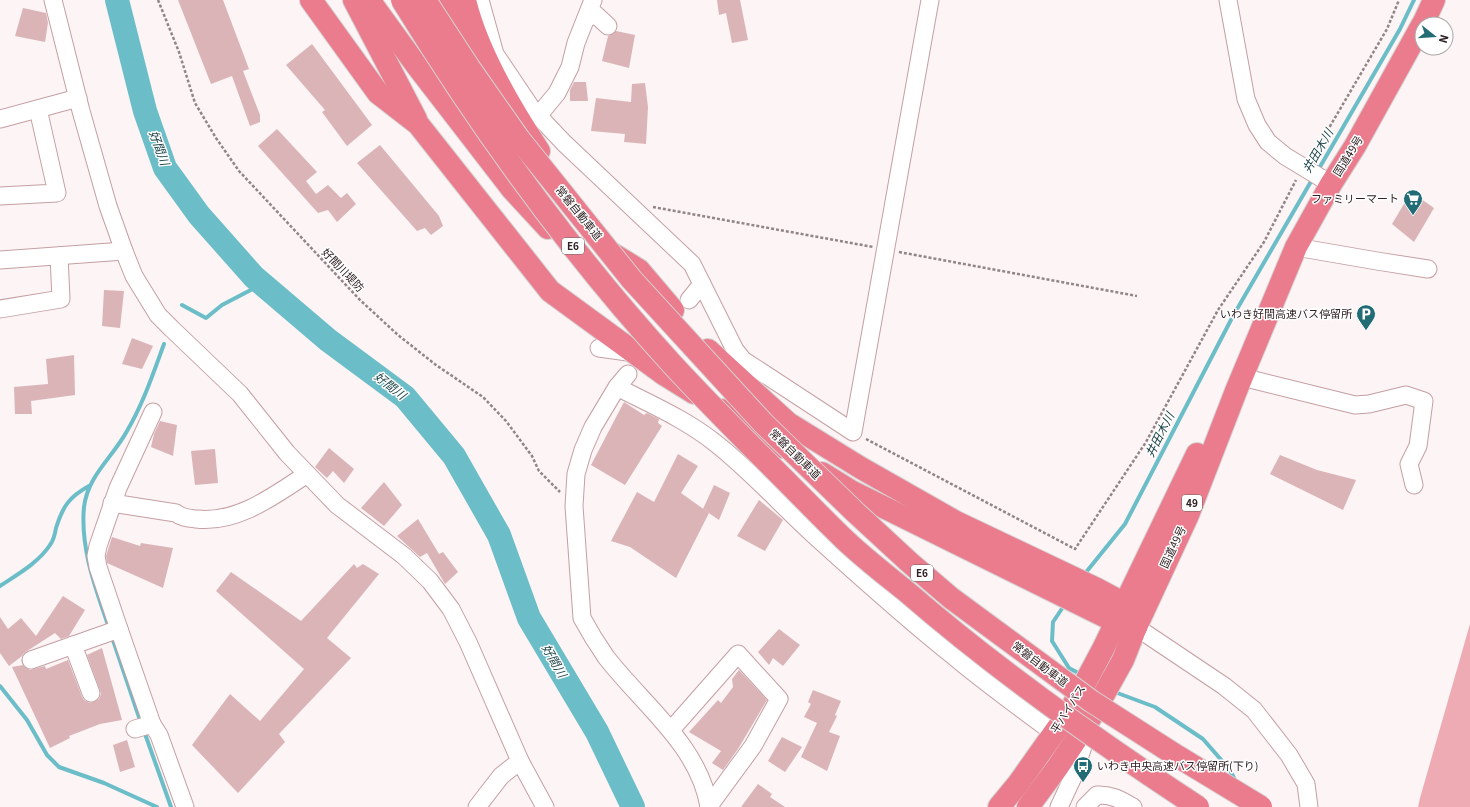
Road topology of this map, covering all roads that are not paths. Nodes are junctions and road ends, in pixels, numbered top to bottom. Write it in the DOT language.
graph roads {
  1 [pos="53,0"];
  2 [pos="311,0"];
  3 [pos="354,0"];
  4 [pos="369,0"];
  5 [pos="402,0"];
  6 [pos="425,0"];
  7 [pos="432,0"];
  8 [pos="448,0"];
  9 [pos="464,0"];
  10 [pos="480,0"];
  11 [pos="593,0"];
  12 [pos="930,0"];
  13 [pos="1228,0"];
  14 [pos="1434,0"];
  15 [pos="1426,16"];
  16 [pos="586,19"];
  17 [pos="608,26"];
  18 [pos="1414,39"];
  19 [pos="463,68"];
  20 [pos="78,98"];
  21 [pos="38,109"];
  22 [pos="538,116"];
  23 [pos="0,119"];
  24 [pos="418,124"];
  25 [pos="1326,181"];
  26 [pos="0,196"];
  27 [pos="587,222"];
  28 [pos="1296,247"];
  29 [pos="124,251"];
  30 [pos="59,256"];
  31 [pos="0,260"];
  32 [pos="1428,269"];
  33 [pos="702,284"];
  34 [pos="689,300"];
  35 [pos="0,309"];
  36 [pos="625,311"];
  37 [pos="599,348"];
  38 [pos="636,353"];
  39 [pos="628,374"];
  40 [pos="1242,377"];
  41 [pos="617,387"];
  42 [pos="153,412"];
  43 [pos="307,474"];
  44 [pos="1414,485"];
  45 [pos="112,503"];
  46 [pos="1052,580"];
  47 [pos="1126,618"];
  48 [pos="113,631"];
  49 [pos="73,645"];
  50 [pos="31,660"];
  51 [pos="91,693"];
  52 [pos="1097,706"];
  53 [pos="670,730"];
  54 [pos="1054,733"];
  55 [pos="520,761"];
  56 [pos="709,806"];
  57 [pos="185,807"];
  58 [pos="477,807"];
  59 [pos="545,807"];
  60 [pos="999,807"];
  61 [pos="1028,807"];
  62 [pos="1059,807"];
  63 [pos="1085,807"];
  64 [pos="1133,807"];
  65 [pos="1198,807"];
  66 [pos="1261,807"];
  67 [pos="1309,807"];
  1 -- 20 [label="street"];
  2 -- 24 [label="highway"];
  3 -- 24 [label="highway"];
  4 -- 36 [label="highway, bridge"];
  5 -- 36 [label="highway, E6, bridge"];
  6 -- 27 [label="highway, 常磐自動車道 / E6, bridge"];
  7 -- 19 [label="highway"];
  8 -- 19 [label="highway"];
  9 -- 27 [label="highway, bridge"];
  10 -- 22 [label="street"];
  11 -- 16 [label="street"];
  12 -- 33 [label="street"];
  13 -- 25 [label="street"];
  14 -- 15 [label="highway, 国道49号 / 49"];
  16 -- 17 [label="street"];
  16 -- 22 [label="street"];
  18 -- 25 [label="highway, 国道49号 / 49"];
  19 -- 46 [label="highway"];
  20 -- 21 [label="street"];
  20 -- 29 [label="street"];
  21 -- 23 [label="street"];
  21 -- 26 [label="street"];
  22 -- 33 [label="street"];
  24 -- 38 [label="highway"];
  25 -- 28 [label="highway, 国道49号 / 49"];
  27 -- 66 [label="highway, 常磐自動車道 / E6, bridge"];
  28 -- 32 [label="street"];
  28 -- 40 [label="highway, 国道49号 / 49"];
  29 -- 30 [label="street"];
  29 -- 43 [label="street"];
  30 -- 31 [label="street"];
  30 -- 35 [label="street"];
  33 -- 34 [label="street"];
  36 -- 65 [label="highway, E6, bridge"];
  37 -- 38 [label="street"];
  38 -- 46 [label="highway"];
  39 -- 41 [label="street"];
  40 -- 44 [label="street"];
  40 -- 47 [label="highway, 国道49号 / 49"];
  41 -- 53 [label="street"];
  41 -- 54 [label="street"];
  42 -- 45 [label="street"];
  43 -- 45 [label="street"];
  43 -- 55 [label="street"];
  45 -- 48 [label="street"];
  46 -- 47 [label="highway"];
  47 -- 52 [label="highway, 平バイパス / 49"];
  47 -- 54 [label="highway, 平バイパス / 49"];
  47 -- 67 [label="street"];
  48 -- 49 [label="street"];
  48 -- 57 [label="street"];
  49 -- 50 [label="street"];
  49 -- 51 [label="street"];
  52 -- 61 [label="highway, 平バイパス / 49"];
  52 -- 62 [label="street"];
  53 -- 56 [label="street"];
  53 -- 56 [label="street"];
  54 -- 60 [label="highway, 平バイパス / 49"];
  55 -- 58 [label="street"];
  55 -- 59 [label="street"];
  63 -- 64 [label="street"];
}
